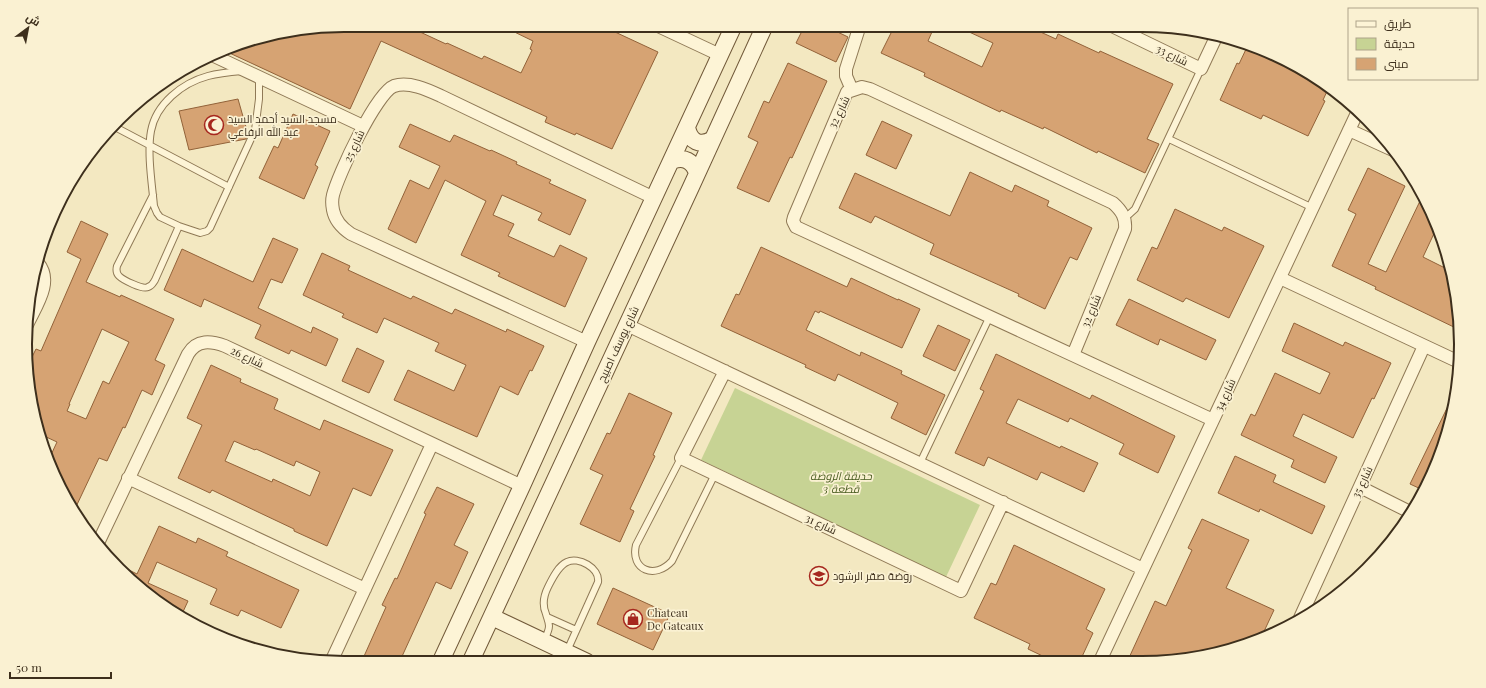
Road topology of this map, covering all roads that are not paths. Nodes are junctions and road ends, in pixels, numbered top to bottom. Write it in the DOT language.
graph roads {
  1 [pos="671,32"];
  2 [pos="731,32"];
  3 [pos="762,32"];
  4 [pos="858,32"];
  5 [pos="1124,32"];
  6 [pos="1214,41"];
  7 [pos="720,55"];
  8 [pos="219,58"];
  9 [pos="1201,69"];
  10 [pos="245,71"];
  11 [pos="259,77"];
  12 [pos="852,90"];
  13 [pos="1356,116"];
  14 [pos="363,126"];
  15 [pos="687,127"];
  16 [pos="118,129"];
  17 [pos="1350,130"];
  18 [pos="713,139"];
  19 [pos="1168,139"];
  20 [pos="1383,145"];
  21 [pos="149,146"];
  22 [pos="672,161"];
  23 [pos="697,173"];
  24 [pos="229,187"];
  25 [pos="153,195"];
  26 [pos="654,198"];
  27 [pos="1313,208"];
  28 [pos="1125,218"];
  29 [pos="179,226"];
  30 [pos="42,268"];
  31 [pos="1280,278"];
  32 [pos="35,307"];
  33 [pos="990,316"];
  34 [pos="627,325"];
  35 [pos="587,342"];
  36 [pos="1424,346"];
  37 [pos="1073,355"];
  38 [pos="1453,359"];
  39 [pos="725,371"];
  40 [pos="1213,420"];
  41 [pos="432,444"];
  42 [pos="680,458"];
  43 [pos="920,463"];
  44 [pos="715,474"];
  45 [pos="128,478"];
  46 [pos="522,486"];
  47 [pos="1360,487"];
  48 [pos="1003,502"];
  49 [pos="1406,510"];
  50 [pos="100,539"];
  51 [pos="1144,569"];
  52 [pos="365,589"];
  53 [pos="1303,610"];
  54 [pos="492,617"];
  55 [pos="547,617"];
  56 [pos="576,630"];
  57 [pos="544,641"];
  58 [pos="567,652"];
  59 [pos="334,656"];
  60 [pos="443,656"];
  61 [pos="473,656"];
  62 [pos="574,656"];
  63 [pos="1102,656"];
  1 -- 7 [label="street"];
  2 -- 7 [label="street"];
  3 -- 18 [label="street, شارع يوسف اصبيح"];
  4 -- 12 [label="street"];
  5 -- 9 [label="street, شارع 33"];
  6 -- 9 [label="street, شارع 33"];
  7 -- 15 [label="street"];
  8 -- 10 [label="street"];
  9 -- 19 [label="lane"];
  10 -- 11 [label="street"];
  10 -- 21 [label="lane"];
  11 -- 14 [label="street"];
  11 -- 24 [label="lane"];
  12 -- 28 [label="street, شارع 32"];
  12 -- 33 [label="street, شارع 32"];
  13 -- 17 [label="street, شارع 34"];
  14 -- 26 [label="street, شارع 25"];
  14 -- 35 [label="street, شارع 25"];
  15 -- 18 [label="street"];
  15 -- 22 [label="street"];
  16 -- 21 [label="lane"];
  17 -- 20 [label="street"];
  17 -- 27 [label="street, شارع 34"];
  18 -- 23 [label="street, شارع يوسف اصبيح"];
  19 -- 27 [label="lane"];
  19 -- 28 [label="lane"];
  21 -- 24 [label="lane"];
  21 -- 25 [label="lane"];
  22 -- 23 [label="street"];
  22 -- 26 [label="street"];
  23 -- 34 [label="street, شارع يوسف اصبيح"];
  24 -- 29 [label="lane"];
  25 -- 29 [label="lane"];
  25 -- 29 [label="lane"];
  26 -- 35 [label="street"];
  27 -- 31 [label="street, شارع 34"];
  28 -- 37 [label="street, شارع 32"];
  30 -- 32 [label="street"];
  31 -- 36 [label="street"];
  31 -- 40 [label="street, شارع 34"];
  33 -- 37 [label="street, شارع 32"];
  33 -- 43 [label="lane"];
  34 -- 39 [label="street"];
  34 -- 54 [label="street, شارع يوسف اصبيح"];
  35 -- 46 [label="street"];
  36 -- 38 [label="street"];
  36 -- 47 [label="street, شارع 35"];
  37 -- 40 [label="street, شارع 32"];
  39 -- 42 [label="street"];
  39 -- 43 [label="street"];
  40 -- 51 [label="street, شارع 34"];
  41 -- 45 [label="street, شارع 26"];
  41 -- 46 [label="street, شارع 26"];
  41 -- 52 [label="street"];
  42 -- 44 [label="street, شارع 31"];
  42 -- 44 [label="lane"];
  43 -- 48 [label="street"];
  44 -- 48 [label="street, شارع 31"];
  45 -- 50 [label="street, شارع 26"];
  45 -- 52 [label="street"];
  46 -- 60 [label="street"];
  47 -- 49 [label="street"];
  47 -- 53 [label="street, شارع 35"];
  48 -- 51 [label="street"];
  51 -- 63 [label="street, شارع 34"];
  52 -- 59 [label="street"];
  54 -- 57 [label="street"];
  54 -- 61 [label="street, شارع يوسف اصبيح"];
  55 -- 56 [label="lane"];
  55 -- 56 [label="lane"];
  55 -- 57 [label="lane"];
  56 -- 58 [label="lane"];
  57 -- 58 [label="street"];
  58 -- 62 [label="street"];
}
